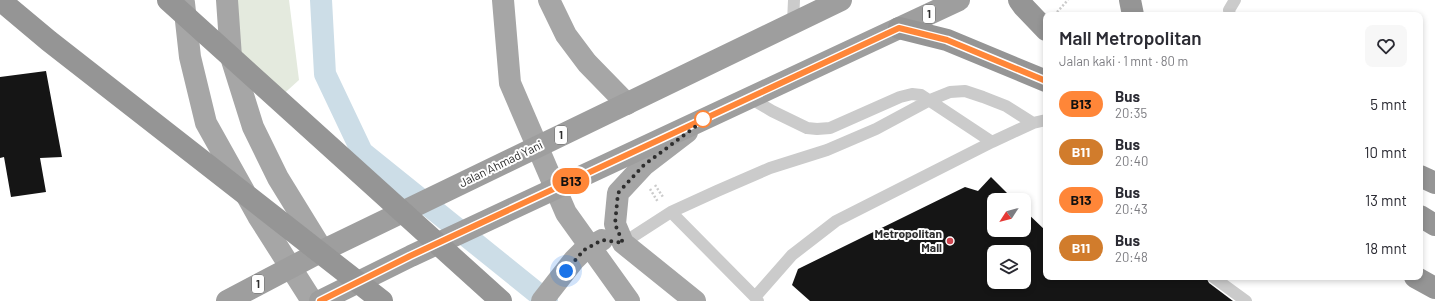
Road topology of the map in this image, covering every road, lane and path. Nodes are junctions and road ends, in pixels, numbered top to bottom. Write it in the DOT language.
graph roads {
  1 [pos="0,0"];
  2 [pos="168,0"];
  3 [pos="184,0"];
  4 [pos="227,0"];
  5 [pos="503,0"];
  6 [pos="549,0"];
  7 [pos="794,0"];
  8 [pos="841,0"];
  9 [pos="959,0"];
  10 [pos="1019,0"];
  11 [pos="1068,0"];
  12 [pos="1130,0"];
  13 [pos="1235,0"];
  14 [pos="1057,12"];
  15 [pos="1132,12"];
  16 [pos="1230,12"];
  17 [pos="793,23"];
  18 [pos="1043,27"];
  19 [pos="899,28"];
  20 [pos="231,57"];
  21 [pos="1043,80"];
  22 [pos="750,98"];
  23 [pos="930,100"];
  24 [pos="627,104"];
  25 [pos="707,118"];
  26 [pos="1043,121"];
  27 [pos="1033,123"];
  28 [pos="992,142"];
  29 [pos="1423,177"];
  30 [pos="1435,183"];
  31 [pos="671,212"];
  32 [pos="1423,218"];
  33 [pos="1435,225"];
  34 [pos="619,234"];
  35 [pos="322,251"];
  36 [pos="290,267"];
  37 [pos="1217,280"];
  38 [pos="1420,280"];
  39 [pos="351,285"];
  40 [pos="1435,288"];
  41 [pos="756,299"];
  42 [pos="227,301"];
  43 [pos="312,301"];
  44 [pos="320,301"];
  45 [pos="382,301"];
  46 [pos="501,301"];
  47 [pos="542,301"];
  48 [pos="629,301"];
  49 [pos="695,301"];
  50 [pos="1246,301"];
  1 -- 45 [label="highway"];
  2 -- 20 [label="highway"];
  3 -- 36 [label="main road"];
  4 -- 20 [label="main road"];
  5 -- 48 [label="main road"];
  6 -- 24 [label="main road"];
  7 -- 17 [label="lane"];
  8 -- 17 [label="highway, Jalan Ahmad Yani / 1"];
  9 -- 19 [label="highway, 1"];
  10 -- 18 [label="highway"];
  11 -- 14 [label="path"];
  12 -- 15 [label="highway"];
  13 -- 16 [label="lane"];
  17 -- 24 [label="highway, Jalan Ahmad Yani / 1"];
  19 -- 21 [label="highway"];
  19 -- 22 [label="highway, 1"];
  20 -- 35 [label="main road"];
  20 -- 46 [label="highway"];
  22 -- 23 [label="lane"];
  22 -- 25 [label="highway, 1"];
  23 -- 27 [label="lane"];
  23 -- 28 [label="lane"];
  23 -- 31 [label="lane"];
  24 -- 35 [label="highway, Jalan Ahmad Yani / 1"];
  25 -- 34 [label="main road"];
  25 -- 39 [label="highway, 1"];
  26 -- 27 [label="lane"];
  27 -- 28 [label="lane"];
  28 -- 41 [label="lane"];
  29 -- 30 [label="highway"];
  31 -- 34 [label="lane"];
  31 -- 41 [label="lane"];
  32 -- 33 [label="highway"];
  34 -- 47 [label="main road"];
  34 -- 49 [label="main road"];
  35 -- 36 [label="highway, Jalan Ahmad Yani / 1"];
  35 -- 39 [label="main road"];
  36 -- 42 [label="highway, Jalan Ahmad Yani / 1"];
  36 -- 43 [label="main road"];
  37 -- 50 [label="lane"];
  38 -- 40 [label="highway"];
  39 -- 44 [label="highway, 1"];
}
